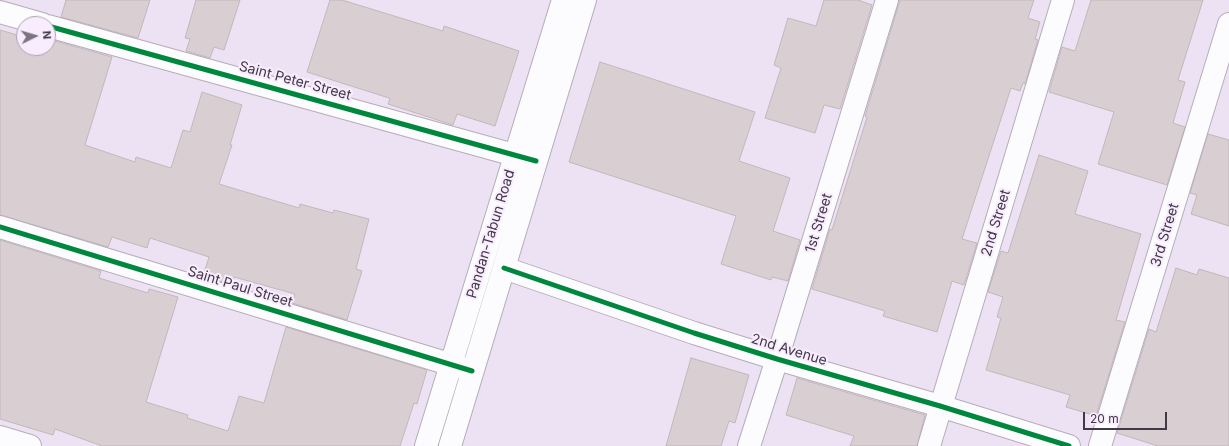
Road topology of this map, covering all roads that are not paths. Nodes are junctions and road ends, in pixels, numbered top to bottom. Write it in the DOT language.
graph roads {
  1 [pos="563,0"];
  2 [pos="585,0"];
  3 [pos="887,0"];
  4 [pos="1063,0"];
  5 [pos="0,12"];
  6 [pos="16,17"];
  7 [pos="1229,24"];
  8 [pos="56,28"];
  9 [pos="516,154"];
  10 [pos="536,161"];
  11 [pos="0,227"];
  12 [pos="504,268"];
  13 [pos="777,359"];
  14 [pos="451,364"];
  15 [pos="472,371"];
  16 [pos="940,406"];
  17 [pos="0,437"];
  18 [pos="30,446"];
  19 [pos="426,446"];
  20 [pos="450,446"];
  21 [pos="749,446"];
  22 [pos="929,446"];
  23 [pos="1069,446"];
  24 [pos="1100,446"];
  1 -- 9 [label="street, Pandan-Tabun Road"];
  2 -- 10 [label="street, Pandan-Tabun Road"];
  3 -- 13 [label="street, 1st Street"];
  4 -- 16 [label="street, 2nd Street"];
  5 -- 6 [label="street"];
  7 -- 24 [label="street, 3rd Street"];
  8 -- 9 [label="street, Saint Peter Street"];
  9 -- 10 [label="street, Saint Peter Street"];
  9 -- 14 [label="street, Pandan-Tabun Road"];
  10 -- 12 [label="street, Pandan-Tabun Road"];
  11 -- 14 [label="street, Saint Paul Street"];
  12 -- 13 [label="street, 2nd Avenue"];
  12 -- 15 [label="street, Pandan-Tabun Road"];
  13 -- 16 [label="street, 2nd Avenue"];
  13 -- 21 [label="street, 1st Street"];
  14 -- 15 [label="street, Saint Paul Street"];
  14 -- 19 [label="street, Pandan-Tabun Road"];
  15 -- 20 [label="street, Pandan-Tabun Road"];
  16 -- 22 [label="street, 2nd Street"];
  16 -- 23 [label="street, 2nd Avenue"];
  17 -- 18 [label="street"];
}
